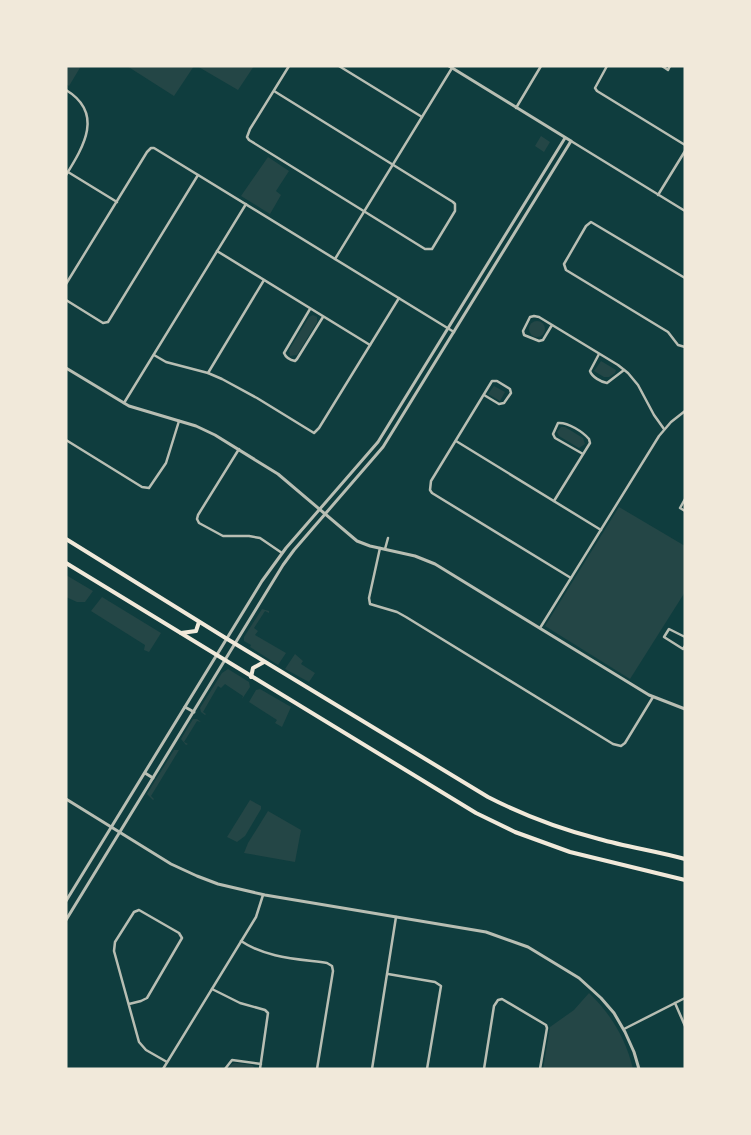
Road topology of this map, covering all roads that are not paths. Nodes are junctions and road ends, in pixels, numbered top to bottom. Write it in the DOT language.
graph roads {
  1 [pos="289,66"];
  2 [pos="339,66"];
  3 [pos="542,66"];
  4 [pos="606,66"];
  5 [pos="662,66"];
  6 [pos="670,66"];
  7 [pos="450,67"];
  8 [pos="66,90"];
  9 [pos="274,91"];
  10 [pos="516,108"];
  11 [pos="422,117"];
  12 [pos="565,138"];
  13 [pos="571,142"];
  14 [pos="685,145"];
  15 [pos="685,151"];
  16 [pos="392,164"];
  17 [pos="67,173"];
  18 [pos="198,175"];
  19 [pos="658,195"];
  20 [pos="117,202"];
  21 [pos="246,204"];
  22 [pos="522,208"];
  23 [pos="685,211"];
  24 [pos="364,212"];
  25 [pos="528,212"];
  26 [pos="217,251"];
  27 [pos="335,259"];
  28 [pos="685,278"];
  29 [pos="264,280"];
  30 [pos="66,284"];
  31 [pos="399,298"];
  32 [pos="66,300"];
  33 [pos="310,309"];
  34 [pos="323,317"];
  35 [pos="552,325"];
  36 [pos="448,328"];
  37 [pos="454,332"];
  38 [pos="370,345"];
  39 [pos="685,347"];
  40 [pos="598,354"];
  41 [pos="154,355"];
  42 [pos="66,368"];
  43 [pos="624,370"];
  44 [pos="208,373"];
  45 [pos="484,395"];
  46 [pos="124,403"];
  47 [pos="685,411"];
  48 [pos="179,421"];
  49 [pos="664,429"];
  50 [pos="66,440"];
  51 [pos="456,441"];
  52 [pos="238,449"];
  53 [pos="582,454"];
  54 [pos="685,499"];
  55 [pos="554,501"];
  56 [pos="320,510"];
  57 [pos="685,511"];
  58 [pos="325,515"];
  59 [pos="601,530"];
  60 [pos="388,538"];
  61 [pos="66,539"];
  62 [pos="380,548"];
  63 [pos="386,549"];
  64 [pos="282,553"];
  65 [pos="66,563"];
  66 [pos="571,578"];
  67 [pos="252,597"];
  68 [pos="260,602"];
  69 [pos="199,622"];
  70 [pos="540,628"];
  71 [pos="180,633"];
  72 [pos="685,637"];
  73 [pos="227,639"];
  74 [pos="235,644"];
  75 [pos="685,646"];
  76 [pos="217,656"];
  77 [pos="225,661"];
  78 [pos="264,662"];
  79 [pos="251,677"];
  80 [pos="653,697"];
  81 [pos="185,707"];
  82 [pos="685,708"];
  83 [pos="194,712"];
  84 [pos="145,773"];
  85 [pos="153,778"];
  86 [pos="66,799"];
  87 [pos="112,828"];
  88 [pos="120,833"];
  89 [pos="685,859"];
  90 [pos="685,880"];
  91 [pos="263,895"];
  92 [pos="66,901"];
  93 [pos="396,917"];
  94 [pos="66,920"];
  95 [pos="241,942"];
  96 [pos="388,974"];
  97 [pos="212,989"];
  98 [pos="685,998"];
  99 [pos="675,1003"];
  100 [pos="129,1004"];
  101 [pos="685,1026"];
  102 [pos="624,1029"];
  103 [pos="167,1062"];
  104 [pos="261,1064"];
  105 [pos="163,1069"];
  106 [pos="225,1069"];
  107 [pos="260,1069"];
  108 [pos="317,1069"];
  109 [pos="372,1069"];
  110 [pos="428,1069"];
  111 [pos="484,1069"];
  112 [pos="540,1069"];
  113 [pos="638,1069"];
  1 -- 9 [label="street"];
  2 -- 11 [label="street"];
  3 -- 10 [label="street"];
  4 -- 14 [label="street"];
  5 -- 6 [label="street"];
  7 -- 10 [label="street"];
  7 -- 11 [label="street"];
  8 -- 17 [label="street"];
  9 -- 16 [label="street"];
  9 -- 24 [label="street"];
  10 -- 12 [label="street"];
  11 -- 16 [label="street"];
  12 -- 13 [label="street"];
  12 -- 22 [label="street"];
  13 -- 19 [label="street"];
  13 -- 25 [label="street"];
  15 -- 19 [label="street"];
  16 -- 24 [label="street"];
  16 -- 24 [label="street"];
  17 -- 20 [label="street"];
  18 -- 20 [label="street"];
  18 -- 21 [label="street"];
  18 -- 32 [label="street"];
  19 -- 23 [label="street"];
  20 -- 30 [label="street"];
  21 -- 26 [label="street"];
  21 -- 27 [label="street"];
  22 -- 25 [label="street"];
  22 -- 36 [label="street"];
  24 -- 27 [label="street"];
  25 -- 37 [label="street"];
  26 -- 29 [label="street"];
  26 -- 41 [label="street"];
  27 -- 31 [label="street"];
  28 -- 39 [label="street"];
  29 -- 33 [label="street"];
  29 -- 44 [label="street"];
  31 -- 36 [label="street"];
  31 -- 38 [label="street"];
  33 -- 34 [label="street"];
  33 -- 34 [label="street"];
  34 -- 38 [label="street"];
  35 -- 35 [label="street"];
  35 -- 40 [label="street"];
  36 -- 37 [label="street"];
  36 -- 56 [label="street"];
  37 -- 58 [label="street"];
  38 -- 44 [label="street"];
  40 -- 43 [label="street"];
  40 -- 43 [label="street"];
  41 -- 44 [label="street"];
  41 -- 46 [label="street"];
  42 -- 46 [label="street"];
  43 -- 49 [label="street"];
  45 -- 45 [label="street"];
  45 -- 51 [label="street"];
  46 -- 48 [label="street"];
  47 -- 49 [label="street"];
  48 -- 50 [label="street"];
  48 -- 52 [label="street"];
  49 -- 59 [label="street"];
  51 -- 55 [label="street"];
  51 -- 66 [label="street"];
  52 -- 56 [label="street"];
  52 -- 64 [label="street"];
  53 -- 53 [label="street"];
  53 -- 55 [label="street"];
  54 -- 57 [label="street"];
  55 -- 59 [label="street"];
  56 -- 58 [label="street"];
  56 -- 64 [label="street"];
  58 -- 62 [label="street"];
  58 -- 68 [label="street"];
  59 -- 66 [label="street"];
  60 -- 63 [label="street"];
  61 -- 69 [label="main road"];
  62 -- 63 [label="street"];
  62 -- 80 [label="street"];
  63 -- 70 [label="street"];
  64 -- 67 [label="street"];
  65 -- 71 [label="main road"];
  66 -- 70 [label="street"];
  67 -- 68 [label="street"];
  67 -- 73 [label="street"];
  68 -- 74 [label="street"];
  69 -- 71 [label="main road"];
  69 -- 73 [label="main road"];
  70 -- 80 [label="street"];
  71 -- 76 [label="main road"];
  72 -- 75 [label="street"];
  73 -- 74 [label="main road"];
  73 -- 76 [label="street"];
  74 -- 77 [label="street"];
  74 -- 78 [label="main road"];
  76 -- 77 [label="main road"];
  76 -- 81 [label="street"];
  77 -- 79 [label="main road"];
  77 -- 83 [label="street"];
  78 -- 79 [label="main road"];
  78 -- 89 [label="main road"];
  79 -- 90 [label="main road"];
  80 -- 82 [label="street"];
  81 -- 83 [label="street"];
  81 -- 84 [label="street"];
  83 -- 85 [label="street"];
  84 -- 85 [label="street"];
  84 -- 87 [label="street"];
  85 -- 88 [label="street"];
  86 -- 87 [label="street"];
  87 -- 88 [label="street"];
  87 -- 92 [label="street"];
  88 -- 91 [label="street"];
  88 -- 94 [label="street"];
  91 -- 93 [label="street"];
  91 -- 95 [label="street"];
  93 -- 96 [label="street"];
  93 -- 102 [label="street"];
  95 -- 97 [label="street"];
  95 -- 108 [label="street"];
  96 -- 109 [label="street"];
  96 -- 110 [label="street"];
  97 -- 103 [label="street"];
  97 -- 104 [label="street"];
  98 -- 99 [label="street"];
  99 -- 101 [label="street"];
  99 -- 102 [label="street"];
  100 -- 100 [label="street"];
  100 -- 103 [label="street"];
  102 -- 113 [label="street"];
  103 -- 105 [label="street"];
  104 -- 106 [label="street"];
  104 -- 107 [label="street"];
  111 -- 112 [label="street"];
}
